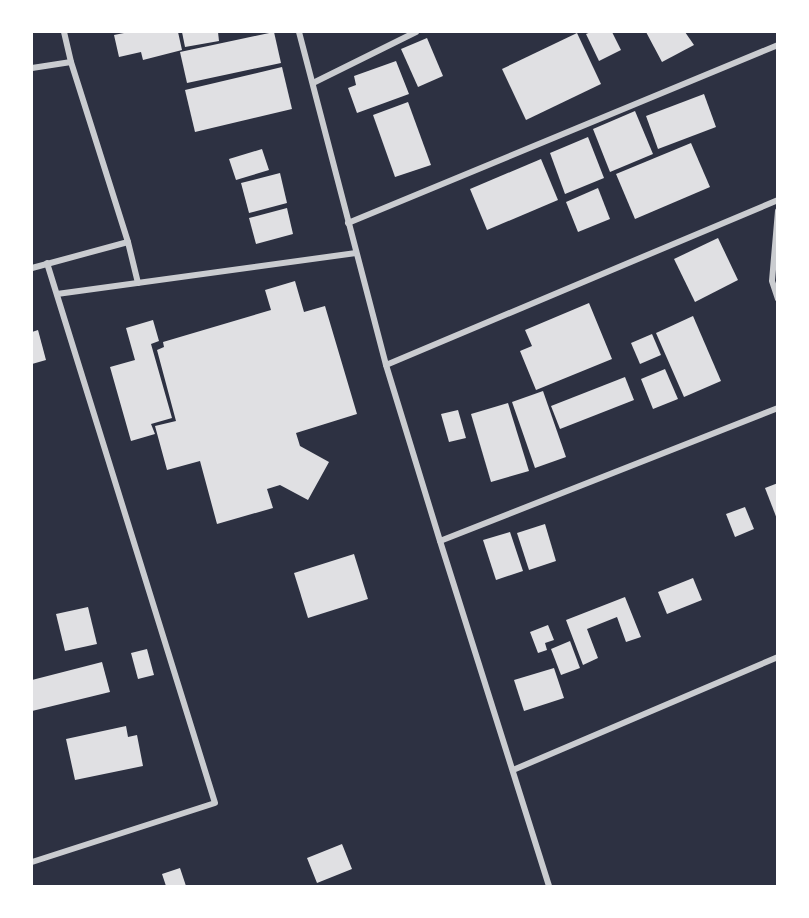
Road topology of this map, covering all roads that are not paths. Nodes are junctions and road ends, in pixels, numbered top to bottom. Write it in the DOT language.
graph roads {
  1 [pos="64,32"];
  2 [pos="299,32"];
  3 [pos="416,32"];
  4 [pos="777,45"];
  5 [pos="71,62"];
  6 [pos="32,68"];
  7 [pos="313,83"];
  8 [pos="777,200"];
  9 [pos="777,211"];
  10 [pos="348,223"];
  11 [pos="128,242"];
  12 [pos="356,253"];
  13 [pos="47,263"];
  14 [pos="32,268"];
  15 [pos="138,283"];
  16 [pos="57,294"];
  17 [pos="777,299"];
  18 [pos="386,366"];
  19 [pos="777,408"];
  20 [pos="440,541"];
  21 [pos="777,657"];
  22 [pos="513,770"];
  23 [pos="32,862"];
  24 [pos="549,886"];
  1 -- 5 [label="street"];
  2 -- 7 [label="street"];
  3 -- 7 [label="street"];
  4 -- 10 [label="street"];
  5 -- 6 [label="street"];
  5 -- 11 [label="street"];
  7 -- 10 [label="street"];
  8 -- 18 [label="street"];
  9 -- 17 [label="street"];
  10 -- 12 [label="street"];
  11 -- 13 [label="street"];
  11 -- 15 [label="street"];
  12 -- 15 [label="street"];
  12 -- 18 [label="street"];
  13 -- 14 [label="street"];
  13 -- 16 [label="street"];
  15 -- 16 [label="street"];
  16 -- 23 [label="street"];
  18 -- 20 [label="street"];
  19 -- 20 [label="street"];
  20 -- 22 [label="street"];
  21 -- 22 [label="street"];
  22 -- 24 [label="street"];
}
